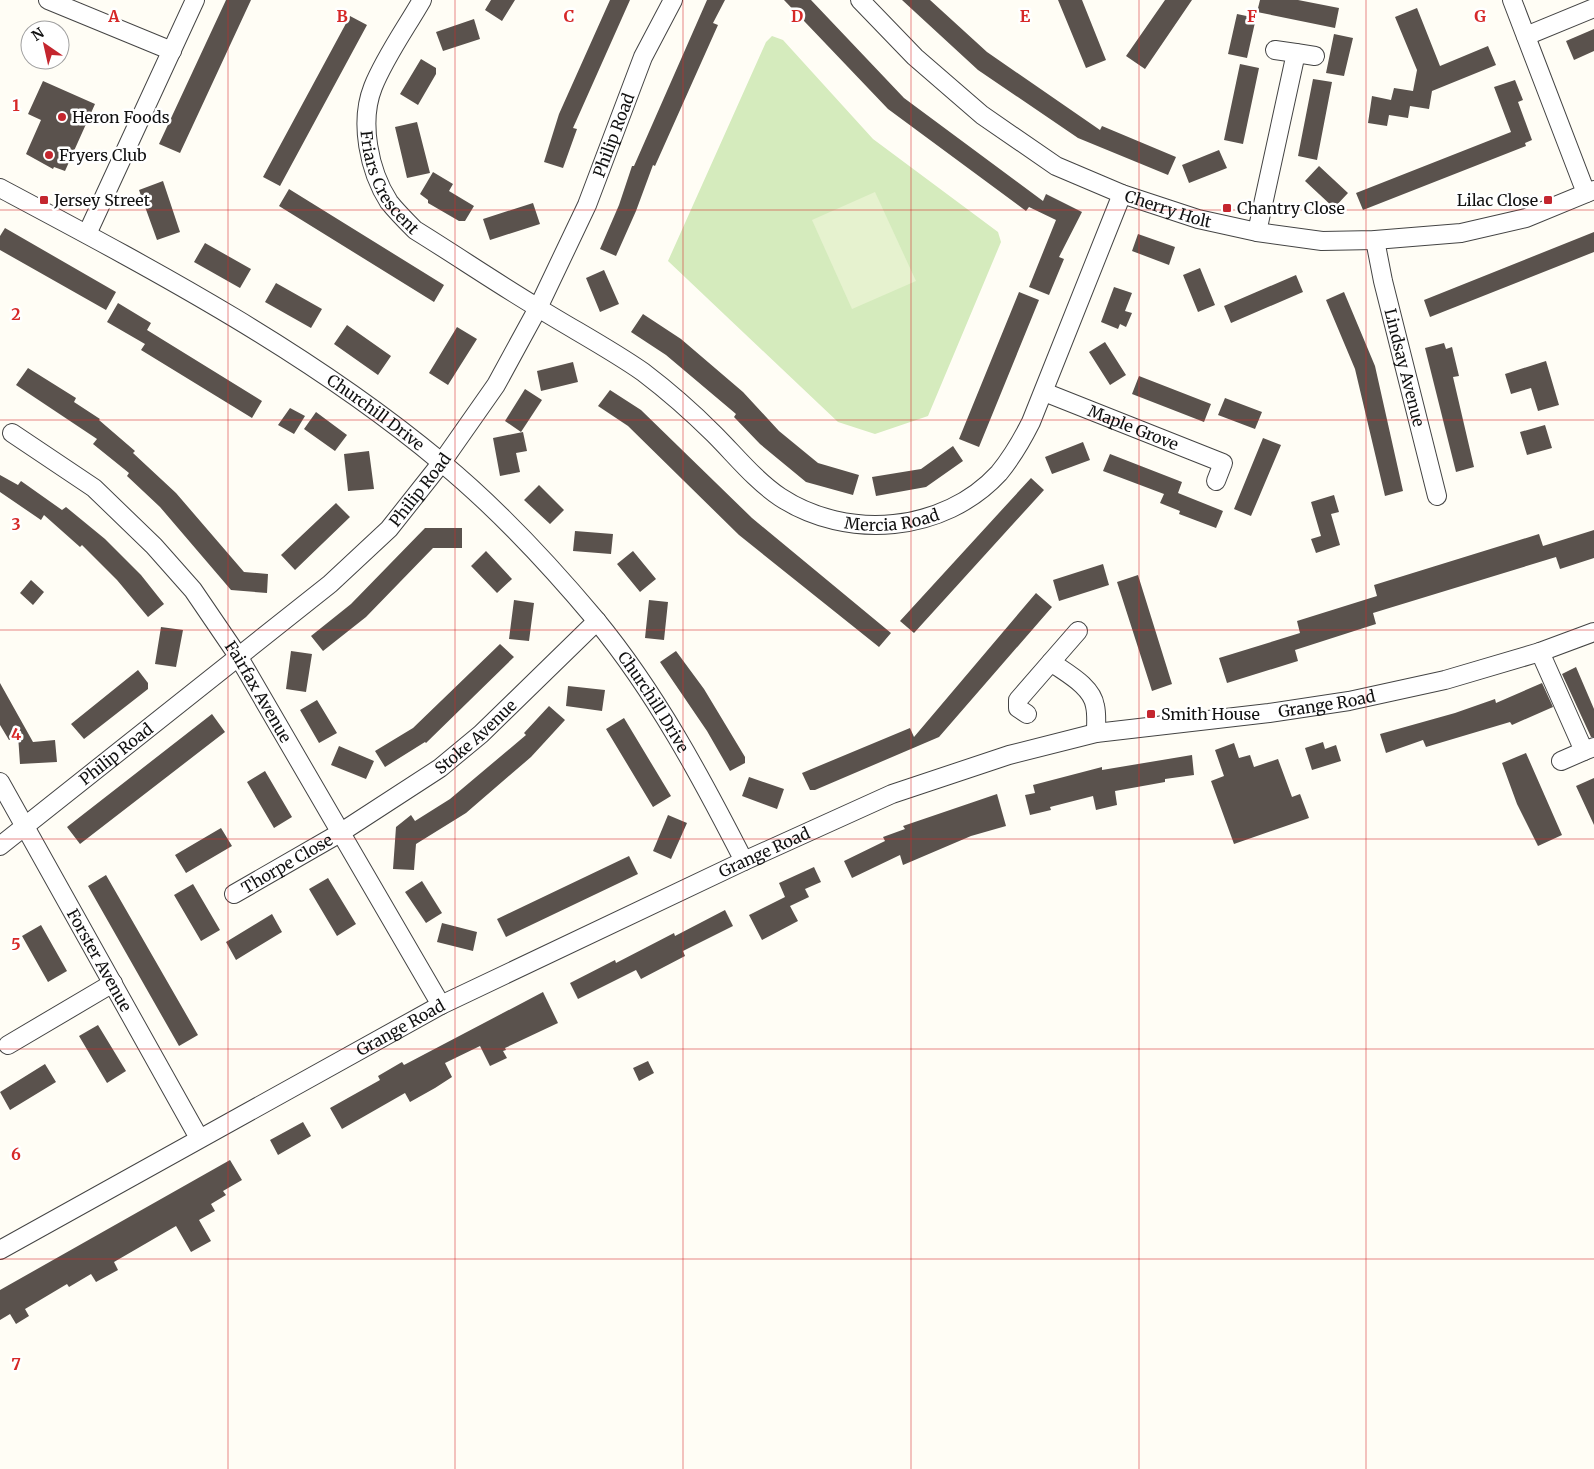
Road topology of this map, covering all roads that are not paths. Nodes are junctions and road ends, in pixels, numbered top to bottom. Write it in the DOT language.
graph roads {
  1 [pos="48,0"];
  2 [pos="195,0"];
  3 [pos="422,0"];
  4 [pos="673,0"];
  5 [pos="860,0"];
  6 [pos="1512,0"];
  7 [pos="1594,8"];
  8 [pos="1526,36"];
  9 [pos="1275,50"];
  10 [pos="172,51"];
  11 [pos="1296,53"];
  12 [pos="1315,56"];
  13 [pos="0,188"];
  14 [pos="1590,191"];
  15 [pos="1122,194"];
  16 [pos="1257,232"];
  17 [pos="87,234"];
  18 [pos="1376,240"];
  19 [pos="538,308"];
  20 [pos="1044,392"];
  21 [pos="12,433"];
  22 [pos="442,462"];
  23 [pos="1216,481"];
  24 [pos="1437,496"];
  25 [pos="597,622"];
  26 [pos="1078,631"];
  27 [pos="1594,632"];
  28 [pos="1540,652"];
  29 [pos="238,656"];
  30 [pos="1051,662"];
  31 [pos="1027,714"];
  32 [pos="1096,733"];
  33 [pos="1589,749"];
  34 [pos="1561,761"];
  35 [pos="0,782"];
  36 [pos="25,827"];
  37 [pos="340,833"];
  38 [pos="0,846"];
  39 [pos="744,861"];
  40 [pos="234,894"];
  41 [pos="113,983"];
  42 [pos="441,1004"];
  43 [pos="11,1037"];
  44 [pos="199,1138"];
  45 [pos="0,1250"];
  1 -- 10 [label="street"];
  2 -- 10 [label="street"];
  3 -- 19 [label="street, Friars Crescent"];
  4 -- 19 [label="street, Philip Road"];
  5 -- 15 [label="street, Cherry Holt"];
  6 -- 8 [label="street"];
  7 -- 8 [label="street"];
  8 -- 14 [label="street"];
  9 -- 11 [label="street"];
  10 -- 17 [label="street"];
  11 -- 12 [label="street"];
  11 -- 16 [label="street"];
  13 -- 17 [label="street, Churchill Drive"];
  14 -- 18 [label="street, Cherry Holt"];
  15 -- 16 [label="street, Cherry Holt"];
  15 -- 20 [label="street, Mercia Road"];
  16 -- 18 [label="street, Cherry Holt"];
  17 -- 22 [label="street, Churchill Drive"];
  18 -- 24 [label="street, Lindsay Avenue"];
  19 -- 20 [label="street, Mercia Road"];
  19 -- 22 [label="street, Philip Road"];
  20 -- 23 [label="street, Maple Grove"];
  21 -- 29 [label="street, Fairfax Avenue"];
  22 -- 25 [label="street, Churchill Drive"];
  22 -- 29 [label="street, Philip Road"];
  25 -- 37 [label="street, Stoke Avenue"];
  25 -- 39 [label="street, Churchill Drive"];
  26 -- 30 [label="street"];
  27 -- 28 [label="street, Grange Road"];
  28 -- 32 [label="street, Grange Road"];
  28 -- 33 [label="street"];
  29 -- 36 [label="street, Philip Road"];
  29 -- 37 [label="street, Fairfax Avenue"];
  30 -- 31 [label="street"];
  30 -- 32 [label="street"];
  32 -- 39 [label="street, Grange Road"];
  33 -- 34 [label="street"];
  35 -- 36 [label="street, Forster Avenue"];
  36 -- 38 [label="street, Philip Road"];
  36 -- 41 [label="street, Forster Avenue"];
  37 -- 40 [label="street, Thorpe Close"];
  37 -- 42 [label="street, Fairfax Avenue"];
  39 -- 42 [label="street, Grange Road"];
  41 -- 43 [label="street"];
  41 -- 44 [label="street, Forster Avenue"];
  42 -- 44 [label="street, Grange Road"];
  44 -- 45 [label="street, Grange Road"];
}
